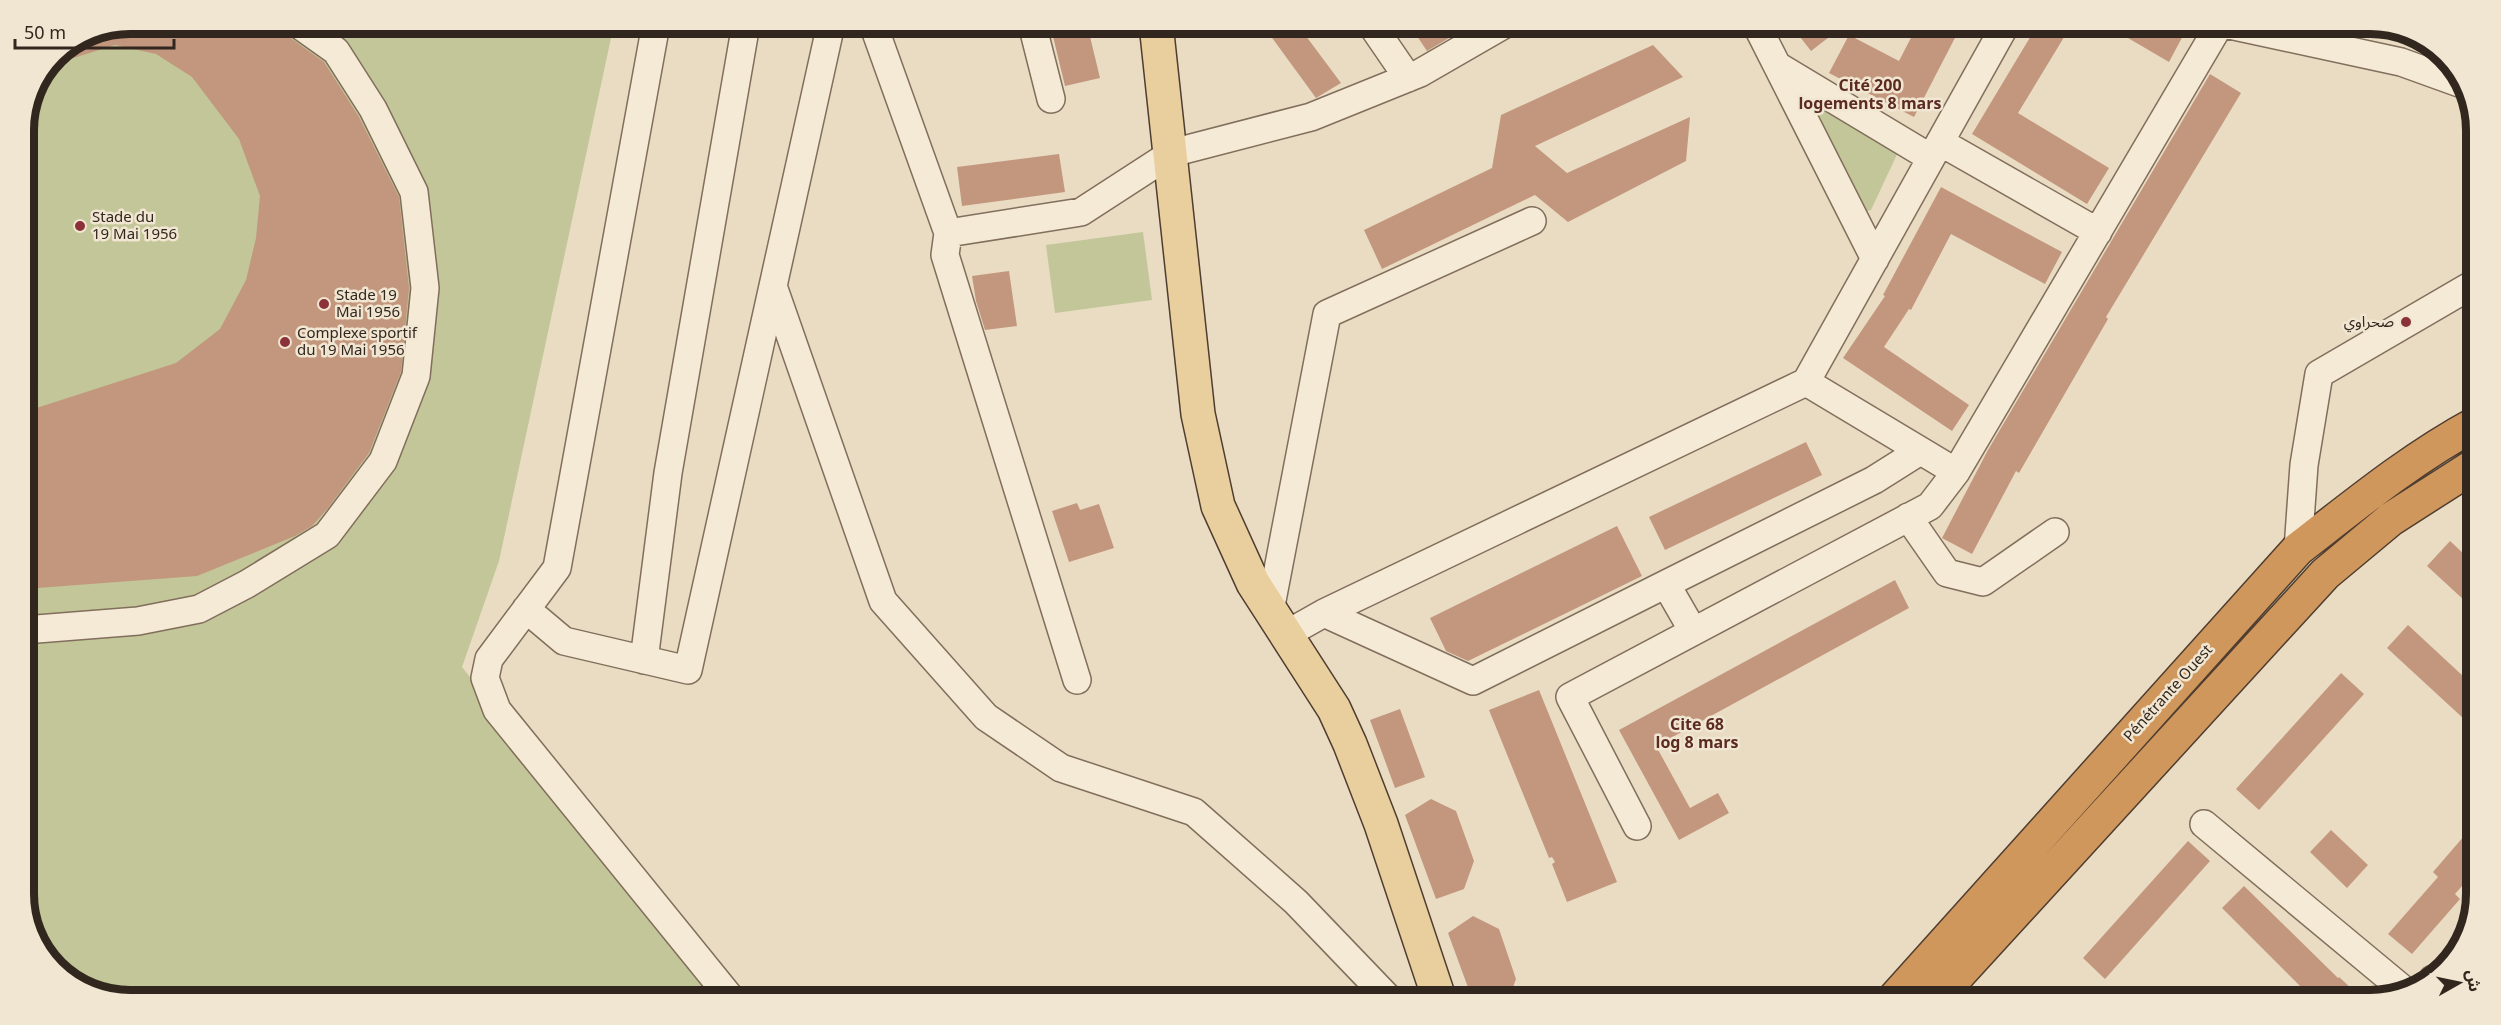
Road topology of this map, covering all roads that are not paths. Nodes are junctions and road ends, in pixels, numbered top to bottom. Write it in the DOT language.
graph roads {
  1 [pos="313,35"];
  2 [pos="654,35"];
  3 [pos="744,35"];
  4 [pos="829,35"];
  5 [pos="877,35"];
  6 [pos="1035,35"];
  7 [pos="1157,35"];
  8 [pos="1379,35"];
  9 [pos="1485,35"];
  10 [pos="1762,35"];
  11 [pos="2000,35"];
  12 [pos="2214,35"];
  13 [pos="2276,35"];
  14 [pos="1777,66"];
  15 [pos="1408,78"];
  16 [pos="2453,81"];
  17 [pos="1051,99"];
  18 [pos="1936,150"];
  19 [pos="1172,153"];
  20 [pos="1532,221"];
  21 [pos="2098,232"];
  22 [pos="948,233"];
  23 [pos="1875,259"];
  24 [pos="773,286"];
  25 [pos="2466,288"];
  26 [pos="1806,382"];
  27 [pos="2466,429"];
  28 [pos="1920,451"];
  29 [pos="1956,472"];
  30 [pos="2466,472"];
  31 [pos="1908,517"];
  32 [pos="2055,532"];
  33 [pos="2298,549"];
  34 [pos="1666,584"];
  35 [pos="526,609"];
  36 [pos="1324,612"];
  37 [pos="1278,623"];
  38 [pos="35,629"];
  39 [pos="1694,631"];
  40 [pos="644,660"];
  41 [pos="1077,680"];
  42 [pos="2204,824"];
  43 [pos="1636,826"];
  44 [pos="2399,986"];
  45 [pos="724,990"];
  46 [pos="1380,990"];
  47 [pos="1436,990"];
  48 [pos="1902,990"];
  49 [pos="1944,990"];
  1 -- 38 [label="street"];
  2 -- 35 [label="street"];
  3 -- 40 [label="street"];
  4 -- 24 [label="street"];
  5 -- 22 [label="street"];
  6 -- 17 [label="street"];
  7 -- 19 [label="main road"];
  8 -- 15 [label="street"];
  9 -- 15 [label="street"];
  10 -- 14 [label="street"];
  11 -- 18 [label="street"];
  12 -- 21 [label="street"];
  13 -- 16 [label="street"];
  14 -- 18 [label="street"];
  14 -- 23 [label="street"];
  15 -- 19 [label="street"];
  18 -- 21 [label="street"];
  18 -- 23 [label="street"];
  19 -- 22 [label="street"];
  19 -- 37 [label="main road"];
  20 -- 37 [label="street"];
  21 -- 29 [label="street"];
  22 -- 41 [label="street"];
  23 -- 26 [label="street"];
  24 -- 40 [label="street"];
  24 -- 46 [label="street"];
  25 -- 33 [label="street"];
  26 -- 28 [label="street"];
  26 -- 36 [label="street"];
  27 -- 33 [label="highway, Pénétrante Ouest"];
  28 -- 29 [label="street"];
  28 -- 34 [label="street"];
  29 -- 31 [label="street"];
  30 -- 49 [label="highway"];
  31 -- 32 [label="street"];
  31 -- 39 [label="street"];
  33 -- 48 [label="highway, Pénétrante Ouest"];
  34 -- 36 [label="street"];
  34 -- 39 [label="street"];
  35 -- 40 [label="street"];
  35 -- 45 [label="street"];
  36 -- 37 [label="street"];
  37 -- 47 [label="main road"];
  39 -- 43 [label="street"];
  42 -- 44 [label="street"];
}
